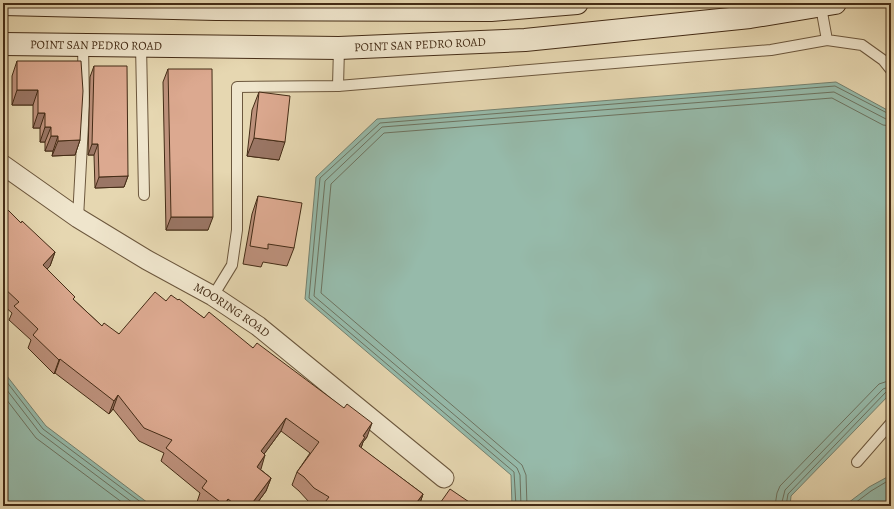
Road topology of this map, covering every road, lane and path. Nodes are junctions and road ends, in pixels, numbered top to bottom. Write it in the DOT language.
graph roads {
  1 [pos="577,3"];
  2 [pos="3,4"];
  3 [pos="828,5"];
  4 [pos="827,40"];
  5 [pos="3,44"];
  6 [pos="83,44"];
  7 [pos="141,45"];
  8 [pos="339,48"];
  9 [pos="891,70"];
  10 [pos="338,86"];
  11 [pos="3,165"];
  12 [pos="144,196"];
  13 [pos="78,218"];
  14 [pos="213,296"];
  15 [pos="891,423"];
  16 [pos="857,462"];
  17 [pos="444,478"];
  1 -- 2 [label="main road"];
  3 -- 4 [label="lane"];
  3 -- 8 [label="main road, POINT SAN PEDRO ROAD"];
  4 -- 9 [label="lane"];
  4 -- 10 [label="lane"];
  5 -- 6 [label="main road, POINT SAN PEDRO ROAD"];
  6 -- 7 [label="main road, POINT SAN PEDRO ROAD"];
  6 -- 13 [label="lane"];
  7 -- 8 [label="main road, POINT SAN PEDRO ROAD"];
  7 -- 12 [label="lane"];
  8 -- 10 [label="lane"];
  10 -- 14 [label="lane"];
  11 -- 13 [label="street, MOORING ROAD"];
  13 -- 14 [label="street, MOORING ROAD"];
  14 -- 17 [label="street, MOORING ROAD"];
  15 -- 16 [label="lane"];
}
